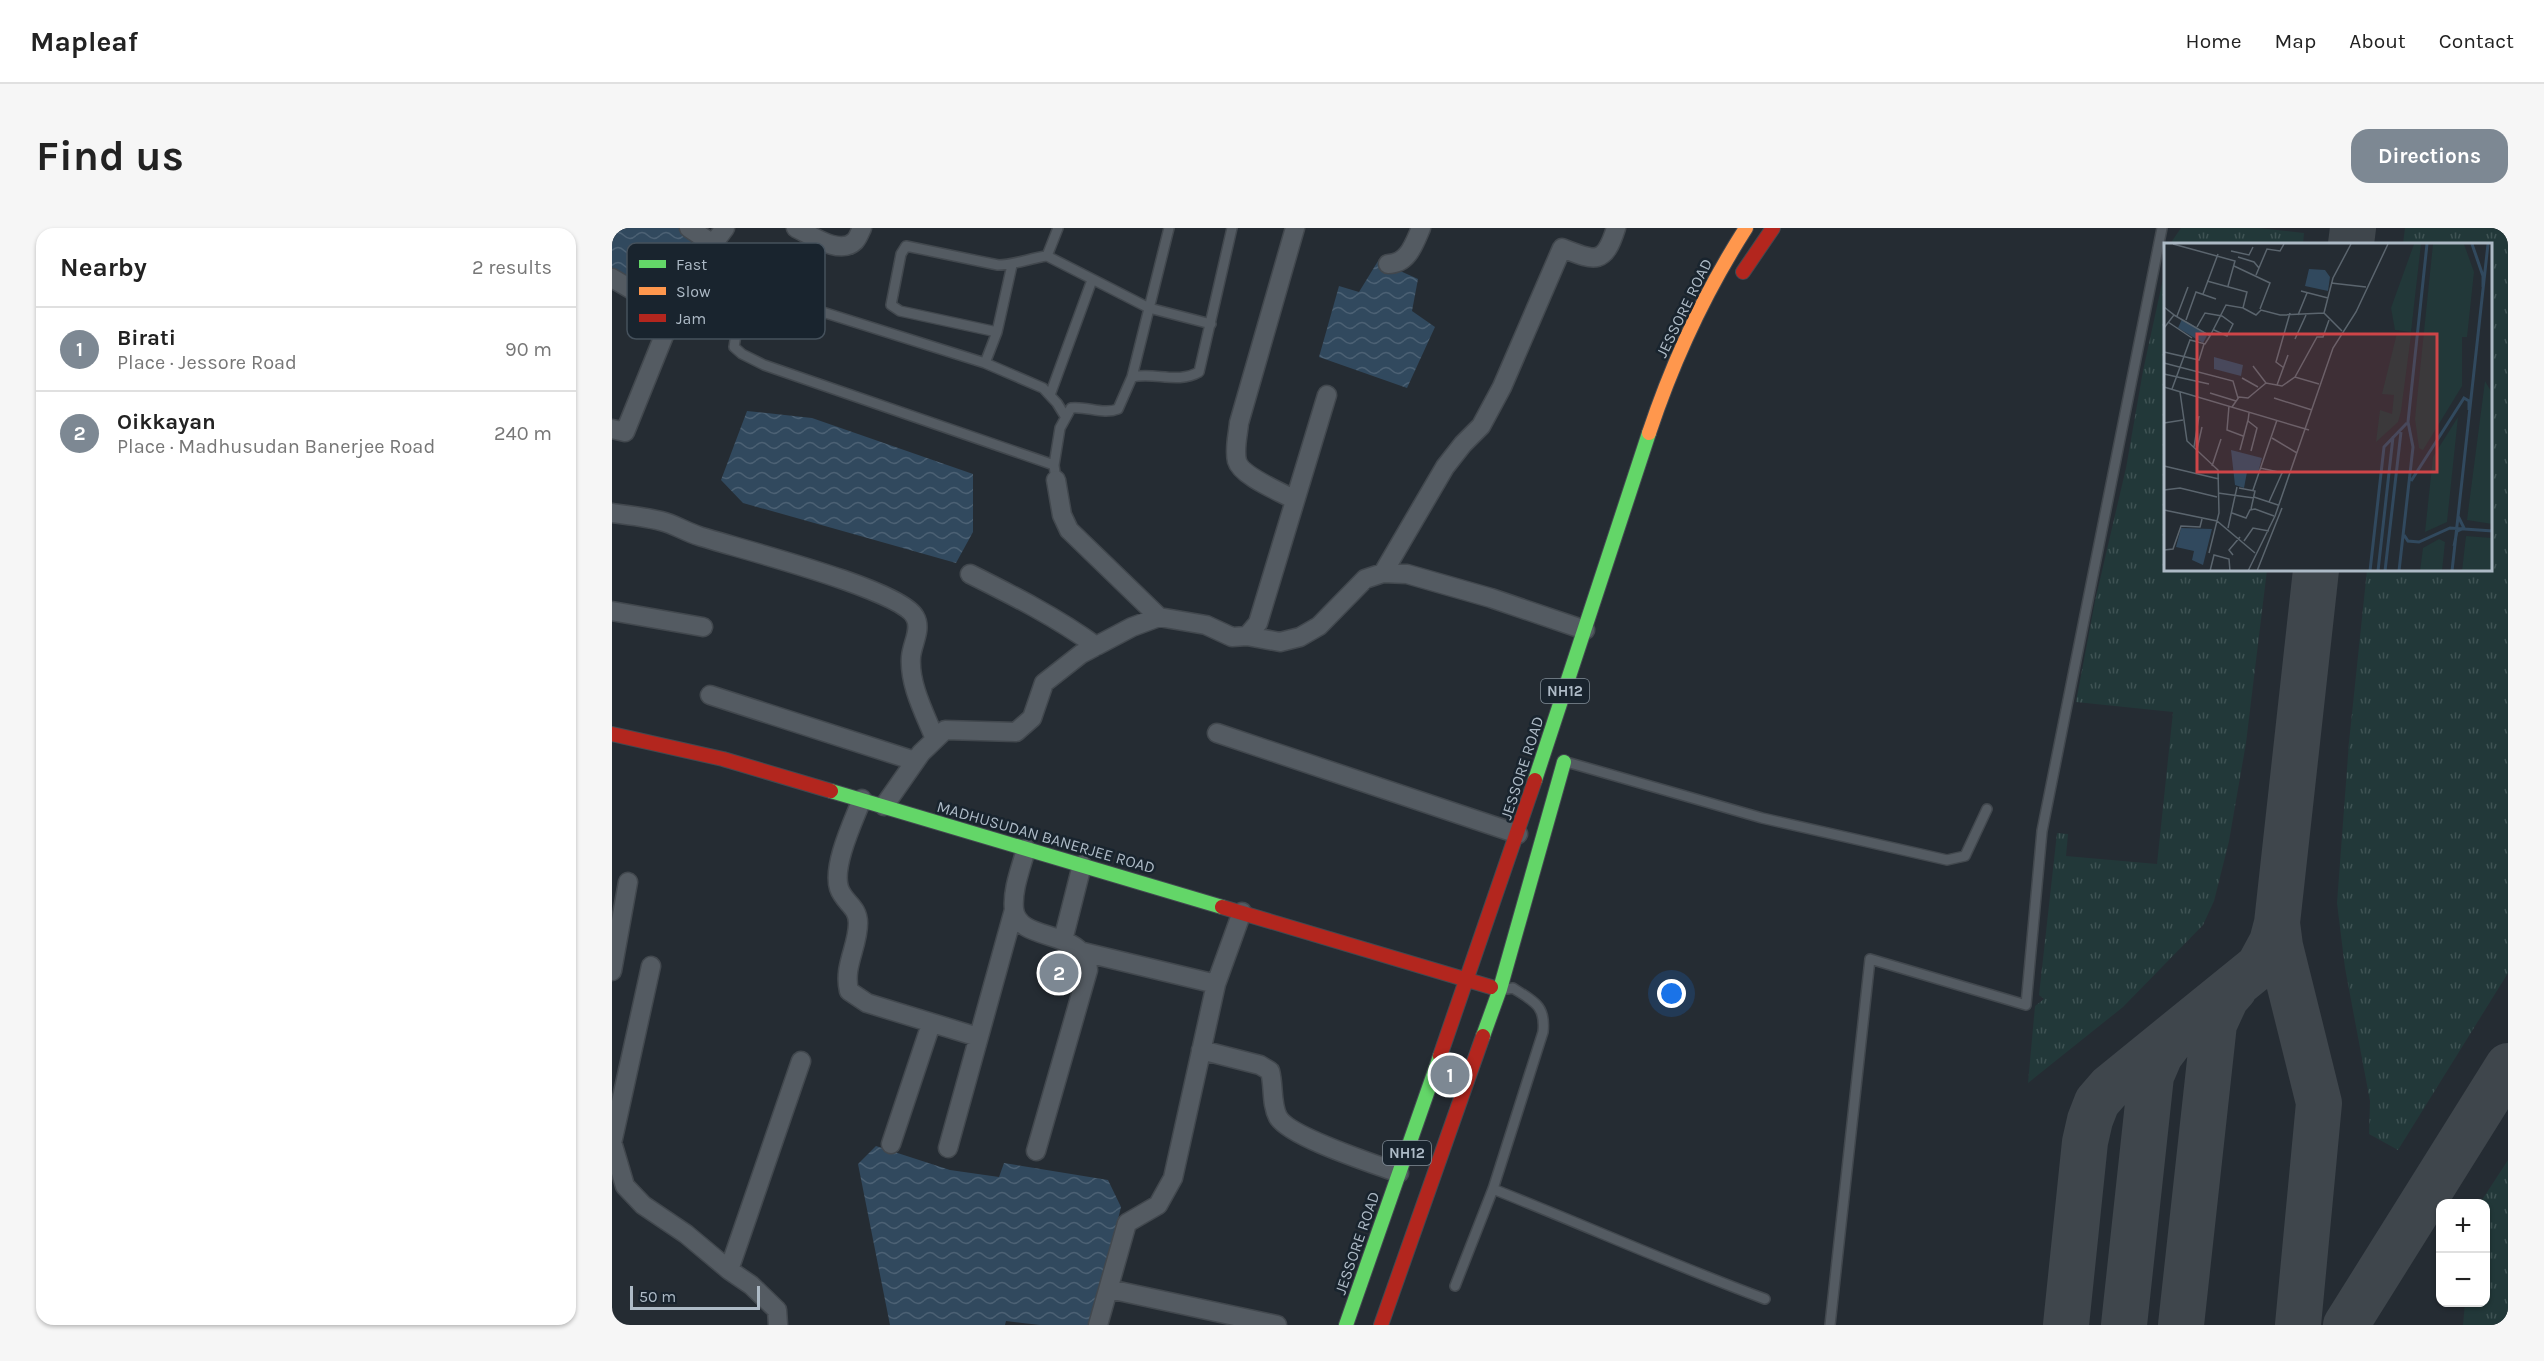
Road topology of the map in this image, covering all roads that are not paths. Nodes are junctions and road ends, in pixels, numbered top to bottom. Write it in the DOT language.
graph roads {
  1 [pos="689,228"];
  2 [pos="724,228"];
  3 [pos="796,228"];
  4 [pos="862,228"];
  5 [pos="1058,228"];
  6 [pos="1169,228"];
  7 [pos="1232,228"];
  8 [pos="1295,228"];
  9 [pos="1421,228"];
  10 [pos="1616,228"];
  11 [pos="1746,228"];
  12 [pos="1773,228"];
  13 [pos="2162,228"];
  14 [pos="712,243"];
  15 [pos="714,243"];
  16 [pos="1047,256"];
  17 [pos="1388,264"];
  18 [pos="1012,265"];
  19 [pos="612,278"];
  20 [pos="1092,280"];
  21 [pos="627,287"];
  22 [pos="1734,288"];
  23 [pos="1149,308"];
  24 [pos="825,313"];
  25 [pos="1211,324"];
  26 [pos="997,332"];
  27 [pos="662,339"];
  28 [pos="734,339"];
  29 [pos="986,363"];
  30 [pos="1132,377"];
  31 [pos="1050,395"];
  32 [pos="1327,395"];
  33 [pos="1065,416"];
  34 [pos="612,429"];
  35 [pos="1055,473"];
  36 [pos="1295,500"];
  37 [pos="612,513"];
  38 [pos="1383,573"];
  39 [pos="970,574"];
  40 [pos="612,611"];
  41 [pos="1159,617"];
  42 [pos="703,627"];
  43 [pos="1585,630"];
  44 [pos="1247,636"];
  45 [pos="1096,646"];
  46 [pos="710,695"];
  47 [pos="1217,733"];
  48 [pos="612,734"];
  49 [pos="935,739"];
  50 [pos="1566,756"];
  51 [pos="915,761"];
  52 [pos="862,799"];
  53 [pos="884,806"];
  54 [pos="1987,809"];
  55 [pos="1518,834"];
  56 [pos="1026,849"];
  57 [pos="1083,865"];
  58 [pos="628,882"];
  59 [pos="1014,910"];
  60 [pos="1242,912"];
  61 [pos="1063,940"];
  62 [pos="1083,952"];
  63 [pos="651,966"];
  64 [pos="612,971"];
  65 [pos="1468,982"];
  66 [pos="1216,984"];
  67 [pos="1500,989"];
  68 [pos="931,1024"];
  69 [pos="978,1037"];
  70 [pos="1202,1050"];
  71 [pos="801,1061"];
  72 [pos="612,1143"];
  73 [pos="891,1144"];
  74 [pos="948,1148"];
  75 [pos="1036,1151"];
  76 [pos="1399,1173"];
  77 [pos="1493,1189"];
  78 [pos="729,1270"];
  79 [pos="1455,1286"];
  80 [pos="1109,1289"];
  81 [pos="1765,1299"];
  82 [pos="778,1325"];
  83 [pos="1098,1325"];
  84 [pos="1276,1325"];
  85 [pos="1346,1325"];
  86 [pos="1382,1325"];
  87 [pos="1830,1325"];
  1 -- 14 [label="street"];
  2 -- 15 [label="street"];
  3 -- 4 [label="street"];
  5 -- 16 [label="lane"];
  6 -- 23 [label="lane"];
  7 -- 25 [label="lane"];
  8 -- 36 [label="street"];
  9 -- 17 [label="street"];
  10 -- 38 [label="street"];
  11 -- 43 [label="main road, JESSORE ROAD / NH12"];
  12 -- 22 [label="main road"];
  13 -- 87 [label="lane"];
  16 -- 18 [label="lane"];
  16 -- 20 [label="lane"];
  18 -- 26 [label="lane"];
  18 -- 26 [label="lane"];
  19 -- 21 [label="street"];
  20 -- 23 [label="lane"];
  20 -- 31 [label="lane"];
  23 -- 25 [label="lane"];
  23 -- 30 [label="lane"];
  24 -- 29 [label="lane"];
  25 -- 30 [label="lane"];
  26 -- 29 [label="lane"];
  27 -- 34 [label="street"];
  28 -- 35 [label="lane"];
  29 -- 31 [label="lane"];
  30 -- 33 [label="lane"];
  31 -- 33 [label="lane"];
  32 -- 36 [label="street"];
  33 -- 35 [label="lane"];
  35 -- 41 [label="street"];
  36 -- 44 [label="street"];
  37 -- 49 [label="street"];
  38 -- 43 [label="street"];
  38 -- 44 [label="street"];
  39 -- 45 [label="street"];
  40 -- 42 [label="street"];
  41 -- 44 [label="street"];
  41 -- 45 [label="street"];
  43 -- 55 [label="main road, JESSORE ROAD / NH12"];
  45 -- 49 [label="street"];
  46 -- 51 [label="street"];
  47 -- 55 [label="street"];
  48 -- 52 [label="main road, MADHUSUDAN BANERJEE ROAD"];
  49 -- 51 [label="street"];
  50 -- 54 [label="lane"];
  50 -- 67 [label="main road, NH12"];
  51 -- 53 [label="street"];
  52 -- 53 [label="main road, MADHUSUDAN BANERJEE ROAD"];
  52 -- 68 [label="street"];
  53 -- 56 [label="main road, MADHUSUDAN BANERJEE ROAD"];
  55 -- 65 [label="main road, JESSORE ROAD / NH12"];
  56 -- 57 [label="main road, MADHUSUDAN BANERJEE ROAD"];
  56 -- 59 [label="street"];
  57 -- 60 [label="main road, MADHUSUDAN BANERJEE ROAD"];
  57 -- 61 [label="street"];
  58 -- 64 [label="street"];
  59 -- 61 [label="street"];
  59 -- 69 [label="street"];
  60 -- 65 [label="main road, MADHUSUDAN BANERJEE ROAD"];
  60 -- 66 [label="street"];
  61 -- 62 [label="street"];
  62 -- 66 [label="street"];
  62 -- 75 [label="street"];
  63 -- 72 [label="street"];
  65 -- 67 [label="main road, MADHUSUDAN BANERJEE ROAD"];
  65 -- 76 [label="main road, JESSORE ROAD / NH12"];
  66 -- 70 [label="street"];
  67 -- 77 [label="lane"];
  67 -- 86 [label="main road, NH12"];
  68 -- 69 [label="street"];
  68 -- 73 [label="street"];
  69 -- 74 [label="street"];
  70 -- 76 [label="street"];
  70 -- 80 [label="street"];
  71 -- 78 [label="street"];
  72 -- 78 [label="street"];
  76 -- 85 [label="main road, JESSORE ROAD / NH12"];
  77 -- 79 [label="lane"];
  77 -- 81 [label="lane"];
  78 -- 82 [label="street"];
  80 -- 83 [label="street"];
  80 -- 84 [label="street"];
}
